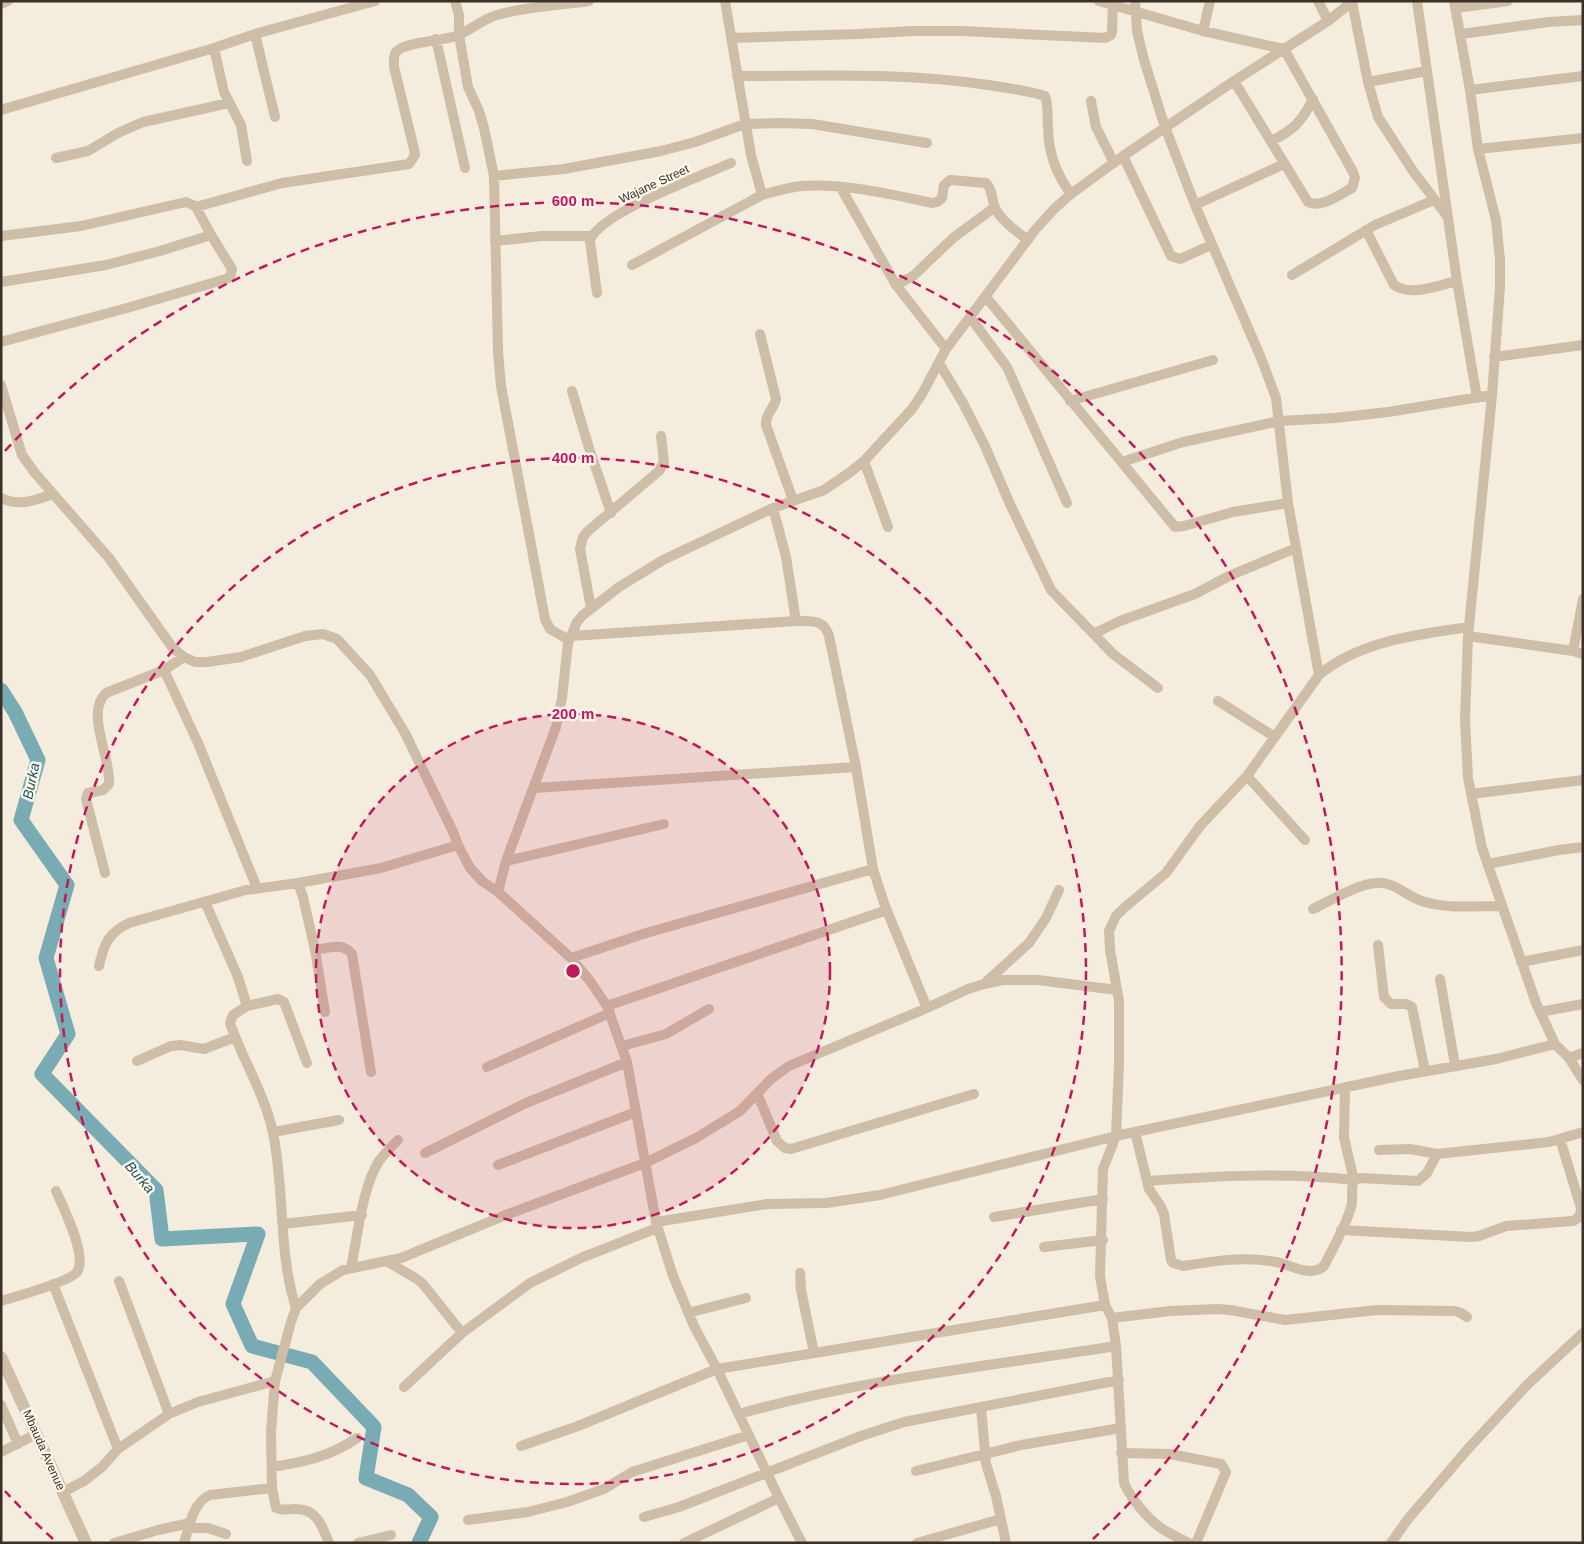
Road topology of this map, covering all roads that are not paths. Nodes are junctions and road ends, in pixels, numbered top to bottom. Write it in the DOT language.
graph roads {
  1 [pos="8,1"];
  2 [pos="375,1"];
  3 [pos="455,1"];
  4 [pos="589,1"];
  5 [pos="725,1"];
  6 [pos="1099,1"];
  7 [pos="1210,1"];
  8 [pos="1318,1"];
  9 [pos="1417,1"];
  10 [pos="1508,1"];
  11 [pos="1352,2"];
  12 [pos="1,4"];
  13 [pos="1455,4"];
  14 [pos="1113,5"];
  15 [pos="1136,6"];
  16 [pos="1583,20"];
  17 [pos="1328,21"];
  18 [pos="1203,31"];
  19 [pos="255,34"];
  20 [pos="1461,34"];
  21 [pos="459,35"];
  22 [pos="732,38"];
  23 [pos="436,39"];
  24 [pos="214,48"];
  25 [pos="1284,49"];
  26 [pos="1427,71"];
  27 [pos="736,76"];
  28 [pos="1583,76"];
  29 [pos="1234,81"];
  30 [pos="1368,82"];
  31 [pos="1470,90"];
  32 [pos="1313,99"];
  33 [pos="1091,101"];
  34 [pos="229,103"];
  35 [pos="1,110"];
  36 [pos="275,117"];
  37 [pos="745,124"];
  38 [pos="1165,127"];
  39 [pos="1583,138"];
  40 [pos="1271,142"];
  41 [pos="927,144"];
  42 [pos="1478,149"];
  43 [pos="1124,156"];
  44 [pos="56,158"];
  45 [pos="247,161"];
  46 [pos="731,163"];
  47 [pos="1114,163"];
  48 [pos="1284,164"];
  49 [pos="465,168"];
  50 [pos="494,176"];
  51 [pos="841,188"];
  52 [pos="762,194"];
  53 [pos="1071,194"];
  54 [pos="1434,200"];
  55 [pos="1195,205"];
  56 [pos="196,207"];
  57 [pos="995,207"];
  58 [pos="1448,217"];
  59 [pos="1366,230"];
  60 [pos="210,235"];
  61 [pos="1,236"];
  62 [pos="592,236"];
  63 [pos="495,240"];
  64 [pos="1028,240"];
  65 [pos="1211,245"];
  66 [pos="632,265"];
  67 [pos="1292,275"];
  68 [pos="1457,281"];
  69 [pos="1,282"];
  70 [pos="896,285"];
  71 [pos="597,293"];
  72 [pos="986,297"];
  73 [pos="970,317"];
  74 [pos="760,334"];
  75 [pos="1,342"];
  76 [pos="1583,345"];
  77 [pos="946,349"];
  78 [pos="1494,357"];
  79 [pos="1213,360"];
  80 [pos="939,363"];
  81 [pos="1,385"];
  82 [pos="572,391"];
  83 [pos="1492,395"];
  84 [pos="1477,398"];
  85 [pos="1070,401"];
  86 [pos="1279,421"];
  87 [pos="661,436"];
  88 [pos="864,461"];
  89 [pos="1122,462"];
  90 [pos="53,494"];
  91 [pos="1,498"];
  92 [pos="793,500"];
  93 [pos="1067,502"];
  94 [pos="1288,503"];
  95 [pos="773,508"];
  96 [pos="612,512"];
  97 [pos="888,527"];
  98 [pos="1296,548"];
  99 [pos="1583,599"];
  100 [pos="591,608"];
  101 [pos="796,621"];
  102 [pos="1468,632"];
  103 [pos="1094,633"];
  104 [pos="570,638"];
  105 [pos="1578,652"];
  106 [pos="184,657"];
  107 [pos="164,670"];
  108 [pos="1319,675"];
  109 [pos="1158,688"];
  110 [pos="1218,701"];
  111 [pos="1275,737"];
  112 [pos="856,767"];
  113 [pos="1246,776"];
  114 [pos="1583,780"];
  115 [pos="534,788"];
  116 [pos="1471,794"];
  117 [pos="664,824"];
  118 [pos="1305,840"];
  119 [pos="458,845"];
  120 [pos="1583,846"];
  121 [pos="506,862"];
  122 [pos="1488,864"];
  123 [pos="874,869"];
  124 [pos="105,873"];
  125 [pos="298,883"];
  126 [pos="257,888"];
  127 [pos="1059,890"];
  128 [pos="498,892"];
  129 [pos="205,902"];
  130 [pos="1502,906"];
  131 [pos="1313,909"];
  132 [pos="887,910"];
  133 [pos="1378,945"];
  134 [pos="315,950"];
  135 [pos="1583,950"];
  136 [pos="571,958"];
  137 [pos="1521,962"];
  138 [pos="100,966"];
  139 [pos="1440,979"];
  140 [pos="984,984"];
  141 [pos="1117,990"];
  142 [pos="1583,1004"];
  143 [pos="247,1006"];
  144 [pos="928,1008"];
  145 [pos="608,1009"];
  146 [pos="709,1009"];
  147 [pos="325,1012"];
  148 [pos="1540,1012"];
  149 [pos="235,1037"];
  150 [pos="1555,1044"];
  151 [pos="622,1046"];
  152 [pos="1583,1053"];
  153 [pos="1569,1058"];
  154 [pos="137,1061"];
  155 [pos="307,1062"];
  156 [pos="627,1062"];
  157 [pos="1455,1065"];
  158 [pos="487,1067"];
  159 [pos="1425,1071"];
  160 [pos="371,1072"];
  161 [pos="1583,1080"];
  162 [pos="1345,1087"];
  163 [pos="757,1093"];
  164 [pos="974,1094"];
  165 [pos="636,1112"];
  166 [pos="339,1120"];
  167 [pos="273,1132"];
  168 [pos="1135,1132"];
  169 [pos="1583,1132"];
  170 [pos="1116,1136"];
  171 [pos="1560,1139"];
  172 [pos="398,1140"];
  173 [pos="1379,1150"];
  174 [pos="425,1153"];
  175 [pos="1437,1154"];
  176 [pos="645,1163"];
  177 [pos="498,1165"];
  178 [pos="1354,1180"];
  179 [pos="1147,1181"];
  180 [pos="56,1191"];
  181 [pos="1103,1199"];
  182 [pos="362,1215"];
  183 [pos="994,1217"];
  184 [pos="283,1224"];
  185 [pos="657,1225"];
  186 [pos="1341,1230"];
  187 [pos="1102,1240"];
  188 [pos="1044,1247"];
  189 [pos="388,1262"];
  190 [pos="351,1267"];
  191 [pos="800,1273"];
  192 [pos="119,1281"];
  193 [pos="53,1284"];
  194 [pos="746,1298"];
  195 [pos="1,1301"];
  196 [pos="1105,1305"];
  197 [pos="296,1308"];
  198 [pos="688,1313"];
  199 [pos="1467,1317"];
  200 [pos="1112,1318"];
  201 [pos="462,1332"];
  202 [pos="1583,1333"];
  203 [pos="1116,1346"];
  204 [pos="814,1353"];
  205 [pos="1,1357"];
  206 [pos="717,1369"];
  207 [pos="1119,1380"];
  208 [pos="275,1381"];
  209 [pos="404,1387"];
  210 [pos="1,1406"];
  211 [pos="981,1407"];
  212 [pos="168,1414"];
  213 [pos="739,1414"];
  214 [pos="4,1419"];
  215 [pos="1121,1428"];
  216 [pos="36,1434"];
  217 [pos="749,1435"];
  218 [pos="356,1438"];
  219 [pos="18,1444"];
  220 [pos="521,1446"];
  221 [pos="118,1449"];
  222 [pos="1,1452"];
  223 [pos="984,1453"];
  224 [pos="1122,1453"];
  225 [pos="272,1467"];
  226 [pos="916,1471"];
  227 [pos="767,1472"];
  228 [pos="272,1488"];
  229 [pos="63,1492"];
  230 [pos="779,1498"];
  231 [pos="644,1517"];
  232 [pos="1001,1519"];
  233 [pos="468,1520"];
  234 [pos="189,1526"];
  235 [pos="226,1534"];
  236 [pos="391,1535"];
  237 [pos="86,1543"];
  238 [pos="114,1543"];
  239 [pos="184,1543"];
  240 [pos="329,1543"];
  241 [pos="358,1543"];
  242 [pos="684,1543"];
  243 [pos="802,1543"];
  244 [pos="917,1543"];
  245 [pos="1006,1543"];
  246 [pos="1189,1543"];
  247 [pos="1196,1543"];
  248 [pos="1391,1543"];
  1 -- 12 [label="street"];
  2 -- 19 [label="street"];
  3 -- 21 [label="street"];
  4 -- 21 [label="street"];
  5 -- 22 [label="street"];
  6 -- 14 [label="street"];
  7 -- 18 [label="street"];
  8 -- 17 [label="street"];
  9 -- 26 [label="street"];
  10 -- 13 [label="street"];
  11 -- 17 [label="street"];
  11 -- 30 [label="street"];
  13 -- 20 [label="street"];
  14 -- 15 [label="street"];
  14 -- 22 [label="street"];
  15 -- 18 [label="street"];
  15 -- 38 [label="street"];
  16 -- 20 [label="street"];
  17 -- 25 [label="street"];
  18 -- 25 [label="street"];
  19 -- 24 [label="street"];
  19 -- 36 [label="street"];
  20 -- 31 [label="street"];
  21 -- 23 [label="street"];
  21 -- 50 [label="street"];
  22 -- 27 [label="street"];
  23 -- 49 [label="street"];
  23 -- 56 [label="street"];
  24 -- 34 [label="street"];
  24 -- 35 [label="street"];
  25 -- 29 [label="street"];
  25 -- 32 [label="street"];
  26 -- 30 [label="street"];
  26 -- 58 [label="street"];
  27 -- 37 [label="street"];
  27 -- 53 [label="street"];
  28 -- 31 [label="street"];
  29 -- 38 [label="street"];
  29 -- 40 [label="street"];
  30 -- 54 [label="street"];
  31 -- 42 [label="street"];
  32 -- 40 [label="street"];
  32 -- 48 [label="street"];
  33 -- 47 [label="street"];
  34 -- 44 [label="street"];
  34 -- 45 [label="street"];
  37 -- 41 [label="street"];
  37 -- 50 [label="street"];
  37 -- 52 [label="street"];
  38 -- 43 [label="street"];
  38 -- 55 [label="street"];
  39 -- 42 [label="street"];
  40 -- 48 [label="street"];
  42 -- 78 [label="street"];
  43 -- 47 [label="street"];
  43 -- 65 [label="street"];
  46 -- 62 [label="street, Wajane Street"];
  47 -- 53 [label="street"];
  48 -- 55 [label="street"];
  50 -- 63 [label="street"];
  51 -- 52 [label="street"];
  51 -- 57 [label="street"];
  51 -- 70 [label="street"];
  52 -- 66 [label="street"];
  53 -- 64 [label="street"];
  54 -- 58 [label="street"];
  54 -- 59 [label="street"];
  55 -- 65 [label="street"];
  56 -- 60 [label="street"];
  56 -- 61 [label="street"];
  57 -- 64 [label="street"];
  57 -- 70 [label="street"];
  58 -- 68 [label="street"];
  59 -- 67 [label="street"];
  59 -- 68 [label="street"];
  60 -- 69 [label="street"];
  60 -- 75 [label="street"];
  62 -- 63 [label="street"];
  62 -- 71 [label="street"];
  63 -- 104 [label="street"];
  64 -- 72 [label="street"];
  65 -- 86 [label="street"];
  68 -- 84 [label="street"];
  70 -- 77 [label="street"];
  72 -- 73 [label="street"];
  72 -- 85 [label="street"];
  73 -- 77 [label="street"];
  73 -- 93 [label="street"];
  74 -- 92 [label="street"];
  76 -- 78 [label="street"];
  77 -- 80 [label="street"];
  78 -- 83 [label="street"];
  79 -- 85 [label="street"];
  80 -- 88 [label="street"];
  80 -- 103 [label="street"];
  81 -- 90 [label="street"];
  82 -- 96 [label="street"];
  83 -- 84 [label="street"];
  83 -- 102 [label="street"];
  84 -- 86 [label="street"];
  85 -- 89 [label="street"];
  86 -- 89 [label="street"];
  86 -- 94 [label="street"];
  87 -- 96 [label="street"];
  88 -- 92 [label="street"];
  88 -- 97 [label="street"];
  89 -- 94 [label="street"];
  90 -- 91 [label="street"];
  90 -- 106 [label="street"];
  92 -- 95 [label="street"];
  94 -- 98 [label="street"];
  95 -- 100 [label="street"];
  95 -- 101 [label="street"];
  96 -- 100 [label="street"];
  98 -- 103 [label="street"];
  98 -- 108 [label="street"];
  99 -- 105 [label="street"];
  100 -- 104 [label="street"];
  101 -- 104 [label="street"];
  101 -- 112 [label="street"];
  102 -- 105 [label="street"];
  102 -- 108 [label="street"];
  102 -- 116 [label="street"];
  103 -- 109 [label="street"];
  104 -- 115 [label="street"];
  106 -- 107 [label="street"];
  106 -- 119 [label="street"];
  107 -- 124 [label="street"];
  107 -- 126 [label="street"];
  108 -- 111 [label="street"];
  110 -- 111 [label="street"];
  111 -- 113 [label="street"];
  112 -- 115 [label="street"];
  112 -- 123 [label="street"];
  113 -- 118 [label="street"];
  113 -- 141 [label="street"];
  114 -- 116 [label="street"];
  115 -- 121 [label="street"];
  116 -- 122 [label="street"];
  117 -- 121 [label="street"];
  119 -- 125 [label="street"];
  119 -- 128 [label="street"];
  120 -- 122 [label="street"];
  121 -- 128 [label="street"];
  122 -- 130 [label="street"];
  123 -- 132 [label="street"];
  123 -- 136 [label="street"];
  125 -- 126 [label="street"];
  125 -- 134 [label="street"];
  126 -- 129 [label="street"];
  127 -- 140 [label="street"];
  128 -- 136 [label="street"];
  129 -- 138 [label="street"];
  129 -- 143 [label="street"];
  130 -- 131 [label="street"];
  130 -- 137 [label="street"];
  132 -- 144 [label="street"];
  132 -- 145 [label="street"];
  133 -- 159 [label="street"];
  134 -- 147 [label="street"];
  134 -- 160 [label="street"];
  135 -- 137 [label="street"];
  136 -- 145 [label="street"];
  137 -- 148 [label="street"];
  139 -- 157 [label="street"];
  140 -- 141 [label="street"];
  140 -- 144 [label="street"];
  141 -- 170 [label="street"];
  142 -- 148 [label="street"];
  143 -- 149 [label="street"];
  143 -- 155 [label="street"];
  144 -- 163 [label="street"];
  145 -- 151 [label="street"];
  145 -- 158 [label="street"];
  146 -- 151 [label="street"];
  148 -- 150 [label="street"];
  149 -- 154 [label="street"];
  149 -- 167 [label="street"];
  150 -- 153 [label="street"];
  150 -- 157 [label="street"];
  151 -- 156 [label="street"];
  152 -- 153 [label="street"];
  153 -- 161 [label="street"];
  156 -- 165 [label="street"];
  156 -- 174 [label="street"];
  157 -- 159 [label="street"];
  159 -- 162 [label="street"];
  162 -- 168 [label="street"];
  162 -- 178 [label="street"];
  163 -- 164 [label="street"];
  163 -- 176 [label="street"];
  165 -- 176 [label="street"];
  165 -- 177 [label="street"];
  166 -- 167 [label="street"];
  167 -- 184 [label="street"];
  168 -- 170 [label="street"];
  168 -- 179 [label="street"];
  169 -- 171 [label="street"];
  170 -- 181 [label="street"];
  170 -- 185 [label="street"];
  171 -- 175 [label="street"];
  171 -- 186 [label="street"];
  172 -- 182 [label="street"];
  173 -- 175 [label="street"];
  175 -- 178 [label="street"];
  176 -- 185 [label="street"];
  176 -- 189 [label="street"];
  178 -- 179 [label="street"];
  178 -- 186 [label="street"];
  179 -- 186 [label="street"];
  180 -- 193 [label="street"];
  181 -- 183 [label="street"];
  181 -- 187 [label="street"];
  182 -- 184 [label="street"];
  182 -- 190 [label="street"];
  184 -- 197 [label="street"];
  185 -- 198 [label="street"];
  185 -- 201 [label="street"];
  187 -- 188 [label="street"];
  187 -- 196 [label="street"];
  189 -- 190 [label="street"];
  189 -- 201 [label="street"];
  190 -- 197 [label="street"];
  191 -- 204 [label="street"];
  192 -- 212 [label="street"];
  193 -- 195 [label="street"];
  193 -- 221 [label="street"];
  194 -- 198 [label="street"];
  196 -- 200 [label="street"];
  196 -- 204 [label="street"];
  197 -- 208 [label="street"];
  198 -- 206 [label="street"];
  199 -- 200 [label="street"];
  200 -- 203 [label="street"];
  201 -- 209 [label="street"];
  202 -- 248 [label="street"];
  203 -- 207 [label="street"];
  203 -- 213 [label="street"];
  204 -- 206 [label="street"];
  205 -- 216 [label="street, Mbauda Avenue"];
  206 -- 213 [label="street"];
  206 -- 220 [label="street"];
  207 -- 211 [label="street"];
  207 -- 215 [label="street"];
  208 -- 212 [label="street"];
  208 -- 225 [label="street"];
  210 -- 214 [label="street"];
  211 -- 223 [label="street"];
  211 -- 227 [label="street"];
  212 -- 221 [label="street"];
  213 -- 217 [label="street"];
  214 -- 219 [label="street"];
  215 -- 223 [label="street"];
  215 -- 224 [label="street"];
  216 -- 219 [label="street"];
  216 -- 229 [label="street, Mbauda Avenue"];
  217 -- 227 [label="street"];
  217 -- 233 [label="street"];
  218 -- 225 [label="street"];
  219 -- 222 [label="street"];
  221 -- 229 [label="street"];
  223 -- 226 [label="street"];
  223 -- 232 [label="street"];
  224 -- 246 [label="street"];
  224 -- 247 [label="street"];
  225 -- 228 [label="street"];
  227 -- 230 [label="street"];
  227 -- 231 [label="street"];
  228 -- 234 [label="street"];
  228 -- 240 [label="street"];
  229 -- 237 [label="street, Mbauda Avenue"];
  230 -- 242 [label="street"];
  230 -- 243 [label="street"];
  232 -- 244 [label="street"];
  232 -- 245 [label="street"];
  234 -- 235 [label="street"];
  234 -- 238 [label="street"];
  234 -- 239 [label="street"];
  236 -- 241 [label="street"];
}
